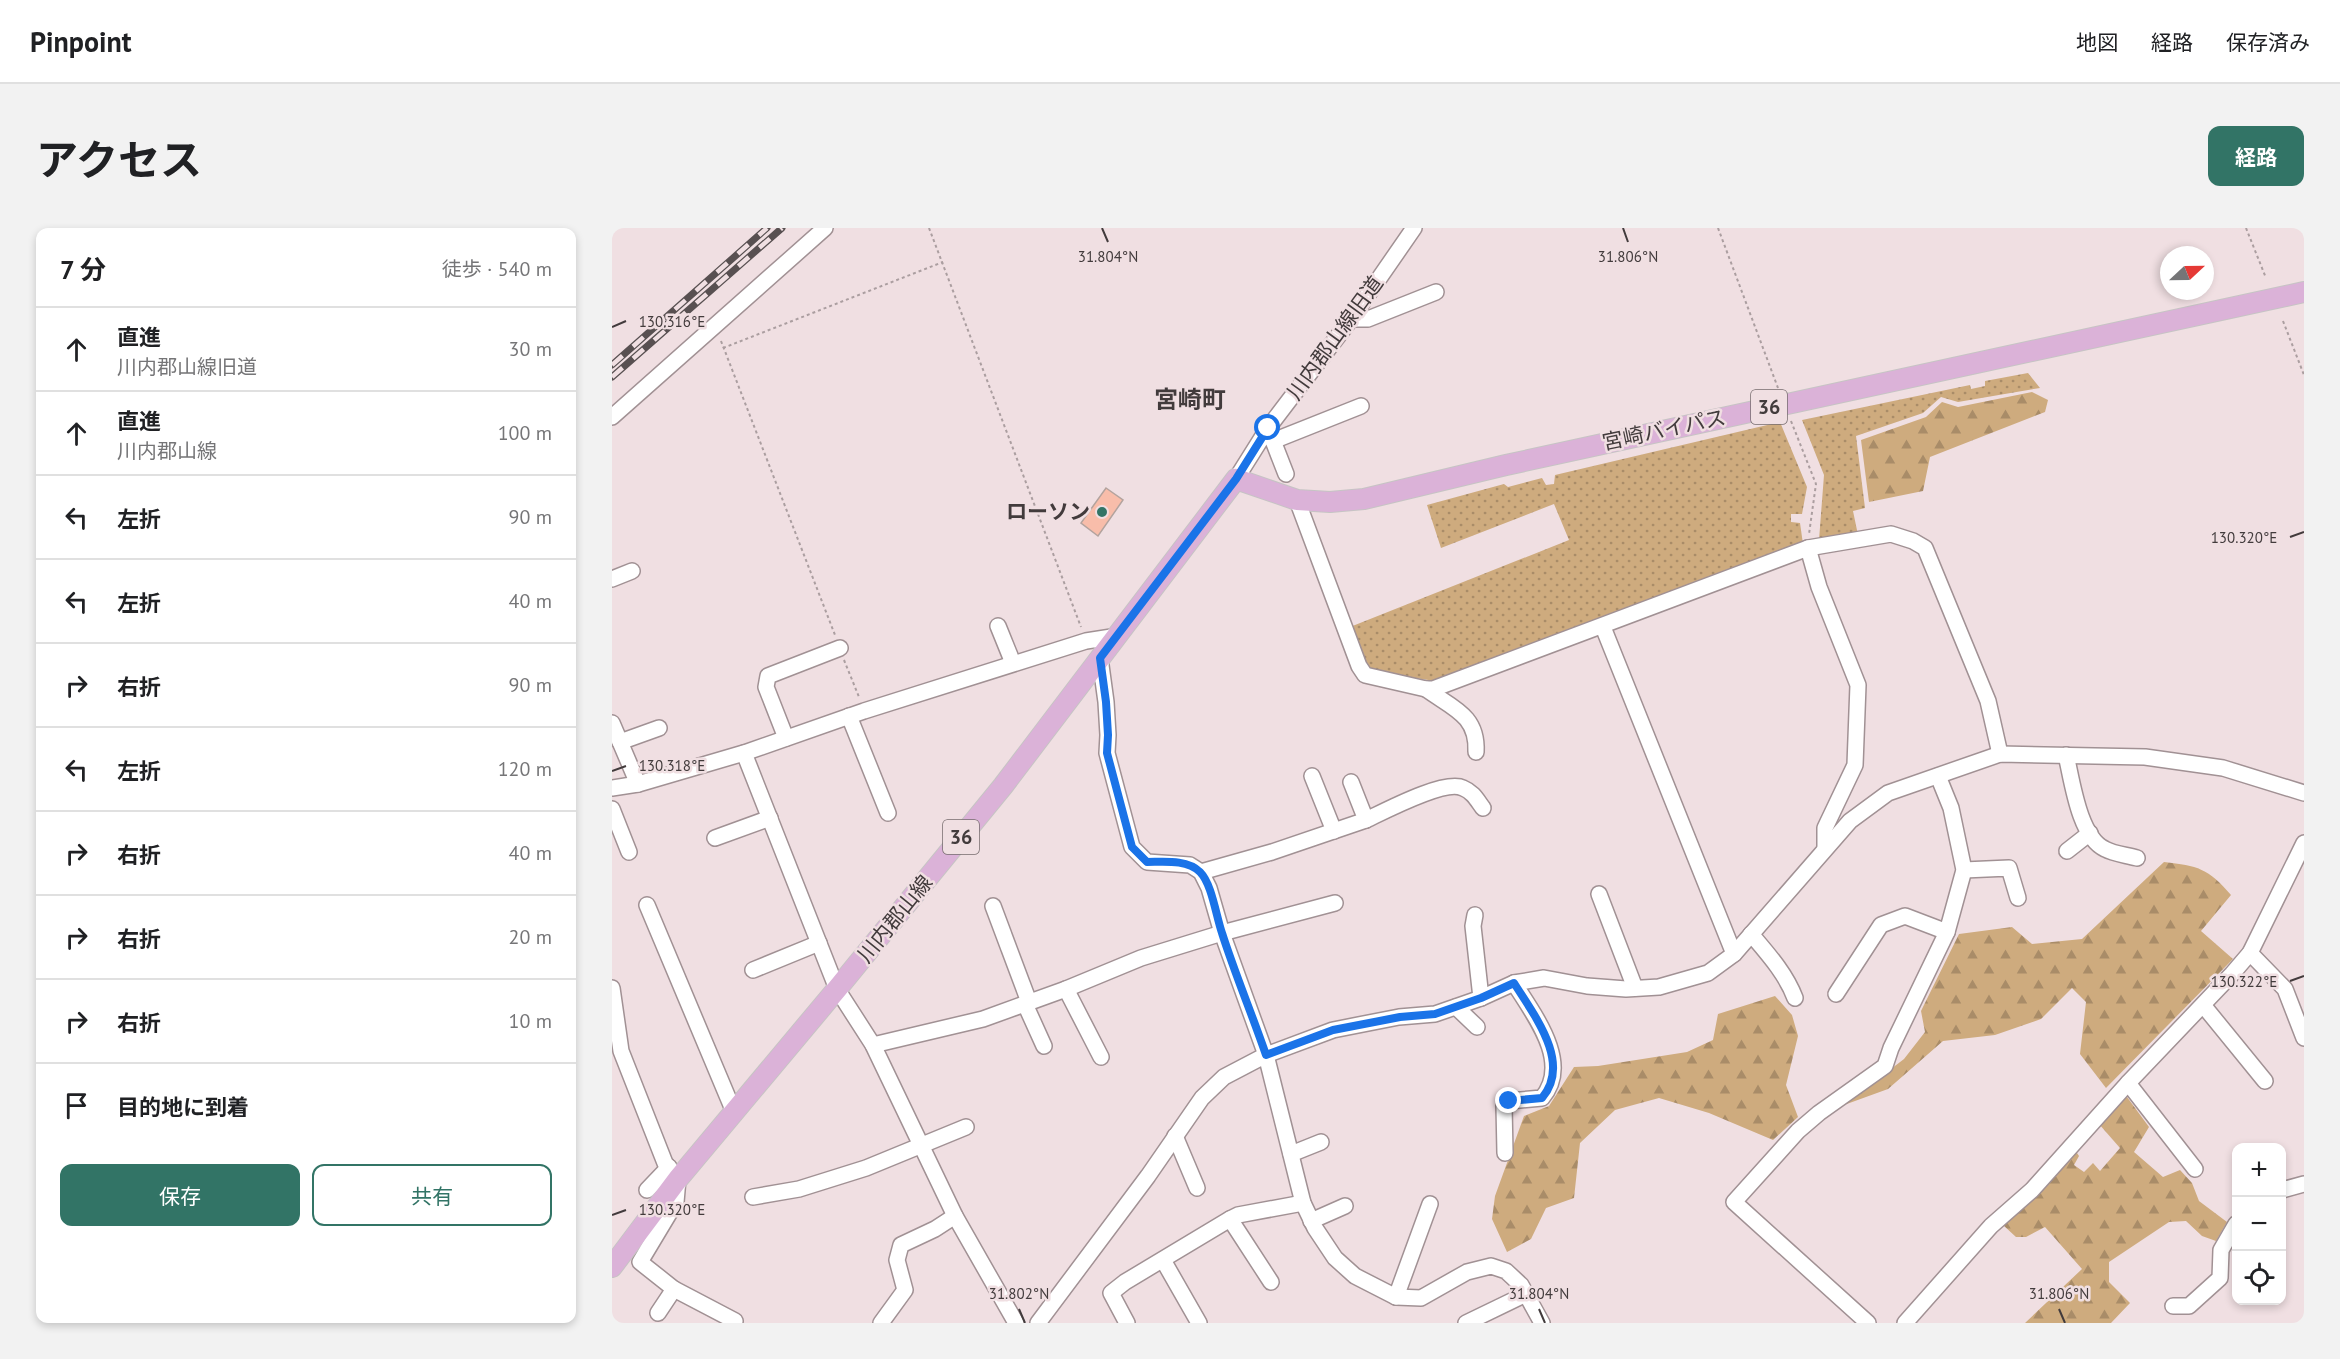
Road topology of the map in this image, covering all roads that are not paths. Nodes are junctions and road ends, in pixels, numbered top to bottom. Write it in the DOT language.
graph roads {
  1 [pos="825,228"];
  2 [pos="1414,228"];
  3 [pos="1436,292"];
  4 [pos="2304,292"];
  5 [pos="1351,319"];
  6 [pos="1361,406"];
  7 [pos="612,417"];
  8 [pos="1271,435"];
  9 [pos="1286,474"];
  10 [pos="1236,479"];
  11 [pos="1297,500"];
  12 [pos="1808,548"];
  13 [pos="632,571"];
  14 [pos="612,579"];
  15 [pos="998,626"];
  16 [pos="1604,627"];
  17 [pos="1118,636"];
  18 [pos="840,648"];
  19 [pos="1100,658"];
  20 [pos="1013,663"];
  21 [pos="1426,689"];
  22 [pos="849,716"];
  23 [pos="612,723"];
  24 [pos="659,728"];
  25 [pos="786,738"];
  26 [pos="620,742"];
  27 [pos="1476,752"];
  28 [pos="744,753"];
  29 [pos="2000,754"];
  30 [pos="2066,754"];
  31 [pos="1312,776"];
  32 [pos="1938,776"];
  33 [pos="1351,782"];
  34 [pos="638,784"];
  35 [pos="612,788"];
  36 [pos="2304,794"];
  37 [pos="1483,808"];
  38 [pos="612,809"];
  39 [pos="888,813"];
  40 [pos="770,818"];
  41 [pos="1366,820"];
  42 [pos="1334,831"];
  43 [pos="2090,833"];
  44 [pos="716,838"];
  45 [pos="2304,843"];
  46 [pos="1826,847"];
  47 [pos="2067,850"];
  48 [pos="630,852"];
  49 [pos="2137,858"];
  50 [pos="1964,870"];
  51 [pos="1201,872"];
  52 [pos="1599,894"];
  53 [pos="2018,898"];
  54 [pos="1335,903"];
  55 [pos="647,905"];
  56 [pos="993,906"];
  57 [pos="1475,915"];
  58 [pos="1947,932"];
  59 [pos="1222,933"];
  60 [pos="1751,934"];
  61 [pos="819,943"];
  62 [pos="2250,953"];
  63 [pos="1734,954"];
  64 [pos="753,970"];
  65 [pos="1514,983"];
  66 [pos="612,988"];
  67 [pos="1635,988"];
  68 [pos="837,989"];
  69 [pos="1066,989"];
  70 [pos="1836,994"];
  71 [pos="1481,998"];
  72 [pos="1795,998"];
  73 [pos="1027,1003"];
  74 [pos="2203,1005"];
  75 [pos="1456,1007"];
  76 [pos="1477,1027"];
  77 [pos="2304,1038"];
  78 [pos="873,1045"];
  79 [pos="1044,1047"];
  80 [pos="1266,1055"];
  81 [pos="1101,1057"];
  82 [pos="2265,1081"];
  83 [pos="2128,1083"];
  84 [pos="734,1112"];
  85 [pos="966,1127"];
  86 [pos="1175,1136"];
  87 [pos="1321,1142"];
  88 [pos="921,1145"];
  89 [pos="1505,1153"];
  90 [pos="1291,1154"];
  91 [pos="2194,1169"];
  92 [pos="673,1173"];
  93 [pos="2304,1184"];
  94 [pos="1197,1188"];
  95 [pos="2286,1189"];
  96 [pos="647,1190"];
  97 [pos="753,1197"];
  98 [pos="1303,1203"];
  99 [pos="1430,1203"];
  100 [pos="1345,1206"];
  101 [pos="955,1216"];
  102 [pos="1230,1219"];
  103 [pos="1311,1221"];
  104 [pos="2232,1231"];
  105 [pos="1163,1260"];
  106 [pos="612,1267"];
  107 [pos="1271,1282"];
  108 [pos="674,1289"];
  109 [pos="1526,1294"];
  110 [pos="1396,1297"];
  111 [pos="2173,1306"];
  112 [pos="658,1313"];
  113 [pos="734,1323"];
  114 [pos="881,1323"];
  115 [pos="1016,1323"];
  116 [pos="1038,1323"];
  117 [pos="1127,1323"];
  118 [pos="1198,1323"];
  119 [pos="1466,1323"];
  120 [pos="1542,1323"];
  121 [pos="1868,1323"];
  122 [pos="1905,1323"];
  1 -- 7 [label="street"];
  2 -- 5 [label="street, 川内郡山線旧道"];
  3 -- 5 [label="street"];
  4 -- 11 [label="main road, 宮崎バイパス / 36"];
  5 -- 8 [label="street, 川内郡山線旧道"];
  6 -- 8 [label="street"];
  8 -- 9 [label="street"];
  8 -- 10 [label="street, 川内郡山線旧道"];
  10 -- 11 [label="main road, 宮崎バイパス / 36"];
  10 -- 17 [label="main road, 川内郡山線 / 36"];
  11 -- 21 [label="street"];
  12 -- 16 [label="street"];
  12 -- 29 [label="street"];
  12 -- 46 [label="street"];
  13 -- 14 [label="street"];
  15 -- 20 [label="street"];
  16 -- 21 [label="street"];
  16 -- 63 [label="street"];
  17 -- 19 [label="main road, 川内郡山線 / 36"];
  17 -- 20 [label="street"];
  18 -- 25 [label="street"];
  19 -- 51 [label="street"];
  19 -- 68 [label="main road, 川内郡山線 / 36"];
  20 -- 22 [label="street"];
  21 -- 27 [label="street"];
  22 -- 25 [label="street"];
  22 -- 39 [label="street"];
  23 -- 26 [label="street"];
  24 -- 26 [label="street"];
  25 -- 28 [label="street"];
  26 -- 34 [label="street"];
  28 -- 34 [label="street"];
  28 -- 40 [label="street"];
  29 -- 30 [label="street"];
  29 -- 32 [label="street"];
  30 -- 36 [label="street"];
  30 -- 43 [label="street"];
  31 -- 42 [label="street"];
  32 -- 46 [label="street"];
  32 -- 50 [label="street"];
  33 -- 41 [label="street"];
  34 -- 35 [label="street"];
  37 -- 41 [label="street"];
  38 -- 48 [label="street"];
  40 -- 44 [label="street"];
  40 -- 61 [label="street"];
  41 -- 42 [label="street"];
  42 -- 51 [label="street"];
  43 -- 47 [label="street"];
  43 -- 49 [label="street"];
  45 -- 62 [label="street"];
  46 -- 60 [label="street"];
  50 -- 53 [label="street"];
  50 -- 58 [label="street"];
  51 -- 59 [label="street"];
  52 -- 67 [label="street"];
  54 -- 59 [label="street"];
  55 -- 84 [label="street"];
  56 -- 73 [label="street"];
  57 -- 71 [label="street"];
  58 -- 70 [label="street"];
  58 -- 121 [label="street"];
  59 -- 69 [label="street"];
  59 -- 80 [label="street"];
  60 -- 63 [label="street"];
  60 -- 72 [label="street"];
  61 -- 64 [label="street"];
  61 -- 68 [label="street"];
  62 -- 74 [label="street"];
  62 -- 77 [label="street"];
  63 -- 67 [label="street"];
  65 -- 67 [label="street"];
  65 -- 71 [label="street"];
  65 -- 89 [label="street"];
  66 -- 92 [label="street"];
  68 -- 78 [label="street"];
  68 -- 84 [label="main road, 川内郡山線 / 36"];
  69 -- 73 [label="street"];
  69 -- 81 [label="street"];
  71 -- 75 [label="street"];
  73 -- 78 [label="street"];
  73 -- 79 [label="street"];
  74 -- 82 [label="street"];
  74 -- 83 [label="street"];
  75 -- 76 [label="street"];
  75 -- 80 [label="street"];
  78 -- 88 [label="street"];
  80 -- 86 [label="street"];
  80 -- 90 [label="street"];
  83 -- 91 [label="street"];
  83 -- 122 [label="street"];
  84 -- 92 [label="main road, 川内郡山線 / 36"];
  85 -- 88 [label="street"];
  86 -- 94 [label="street"];
  86 -- 116 [label="street"];
  87 -- 90 [label="street"];
  88 -- 97 [label="street"];
  88 -- 101 [label="street"];
  90 -- 98 [label="street"];
  92 -- 96 [label="street"];
  92 -- 106 [label="main road, 川内郡山線 / 36"];
  92 -- 108 [label="street"];
  93 -- 95 [label="street"];
  98 -- 102 [label="street"];
  98 -- 103 [label="street"];
  99 -- 110 [label="street"];
  100 -- 103 [label="street"];
  101 -- 114 [label="street"];
  101 -- 115 [label="street"];
  102 -- 105 [label="street"];
  102 -- 107 [label="street"];
  103 -- 110 [label="street"];
  104 -- 111 [label="street"];
  105 -- 117 [label="street"];
  105 -- 118 [label="street"];
  108 -- 112 [label="street"];
  108 -- 113 [label="street"];
  109 -- 110 [label="street"];
  109 -- 119 [label="street"];
  109 -- 120 [label="street"];
}
